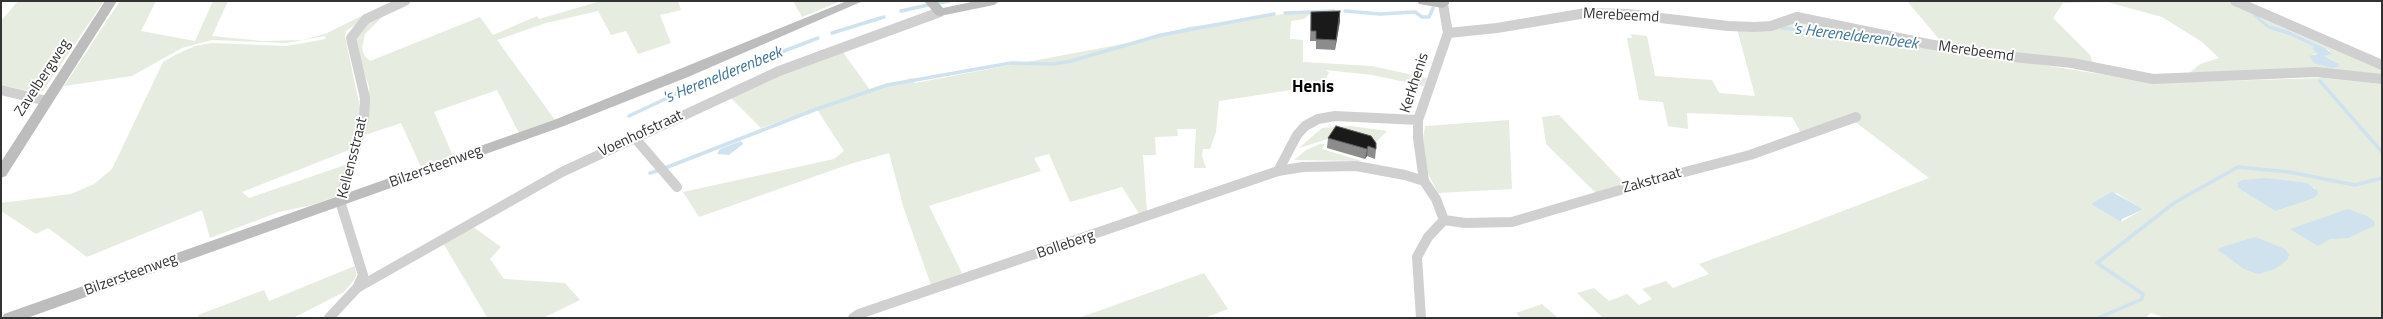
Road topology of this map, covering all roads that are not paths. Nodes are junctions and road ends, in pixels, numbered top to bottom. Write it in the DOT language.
graph roads {
  1 [pos="111,1"];
  2 [pos="405,1"];
  3 [pos="857,1"];
  4 [pos="930,1"];
  5 [pos="994,1"];
  6 [pos="1423,1"];
  7 [pos="2235,1"];
  8 [pos="1443,3"];
  9 [pos="940,12"];
  10 [pos="1448,33"];
  11 [pos="2382,65"];
  12 [pos="2382,79"];
  13 [pos="1,90"];
  14 [pos="47,101"];
  15 [pos="1856,118"];
  16 [pos="1418,120"];
  17 [pos="634,137"];
  18 [pos="1278,171"];
  19 [pos="1,172"];
  20 [pos="1424,181"];
  21 [pos="677,187"];
  22 [pos="340,201"];
  23 [pos="1444,220"];
  24 [pos="357,288"];
  25 [pos="10,318"];
  26 [pos="329,318"];
  27 [pos="853,318"];
  28 [pos="1421,318"];
  1 -- 14 [label="main road, Zavelbergweg"];
  2 -- 22 [label="street, Kellensstraat"];
  3 -- 22 [label="main road, Bilzersteenweg"];
  4 -- 9 [label="main road"];
  5 -- 9 [label="main road"];
  6 -- 8 [label="main road"];
  7 -- 11 [label="street"];
  8 -- 10 [label="street"];
  9 -- 17 [label="street, Voenhofstraat"];
  10 -- 12 [label="street, Merebeemd"];
  10 -- 16 [label="street, Kerkhenis"];
  13 -- 14 [label="street"];
  14 -- 19 [label="main road, Zavelbergweg"];
  15 -- 23 [label="street, Zakstraat"];
  16 -- 18 [label="street"];
  16 -- 20 [label="street, Kerkhenis"];
  17 -- 21 [label="street"];
  17 -- 24 [label="street, Voenhofstraat"];
  18 -- 20 [label="street, Bolleberg"];
  18 -- 27 [label="street, Bolleberg"];
  20 -- 23 [label="street, Kerkhenis"];
  22 -- 24 [label="street, Kellensstraat"];
  22 -- 25 [label="main road, Bilzersteenweg"];
  23 -- 28 [label="street"];
  24 -- 26 [label="street, Kellensstraat"];
}
